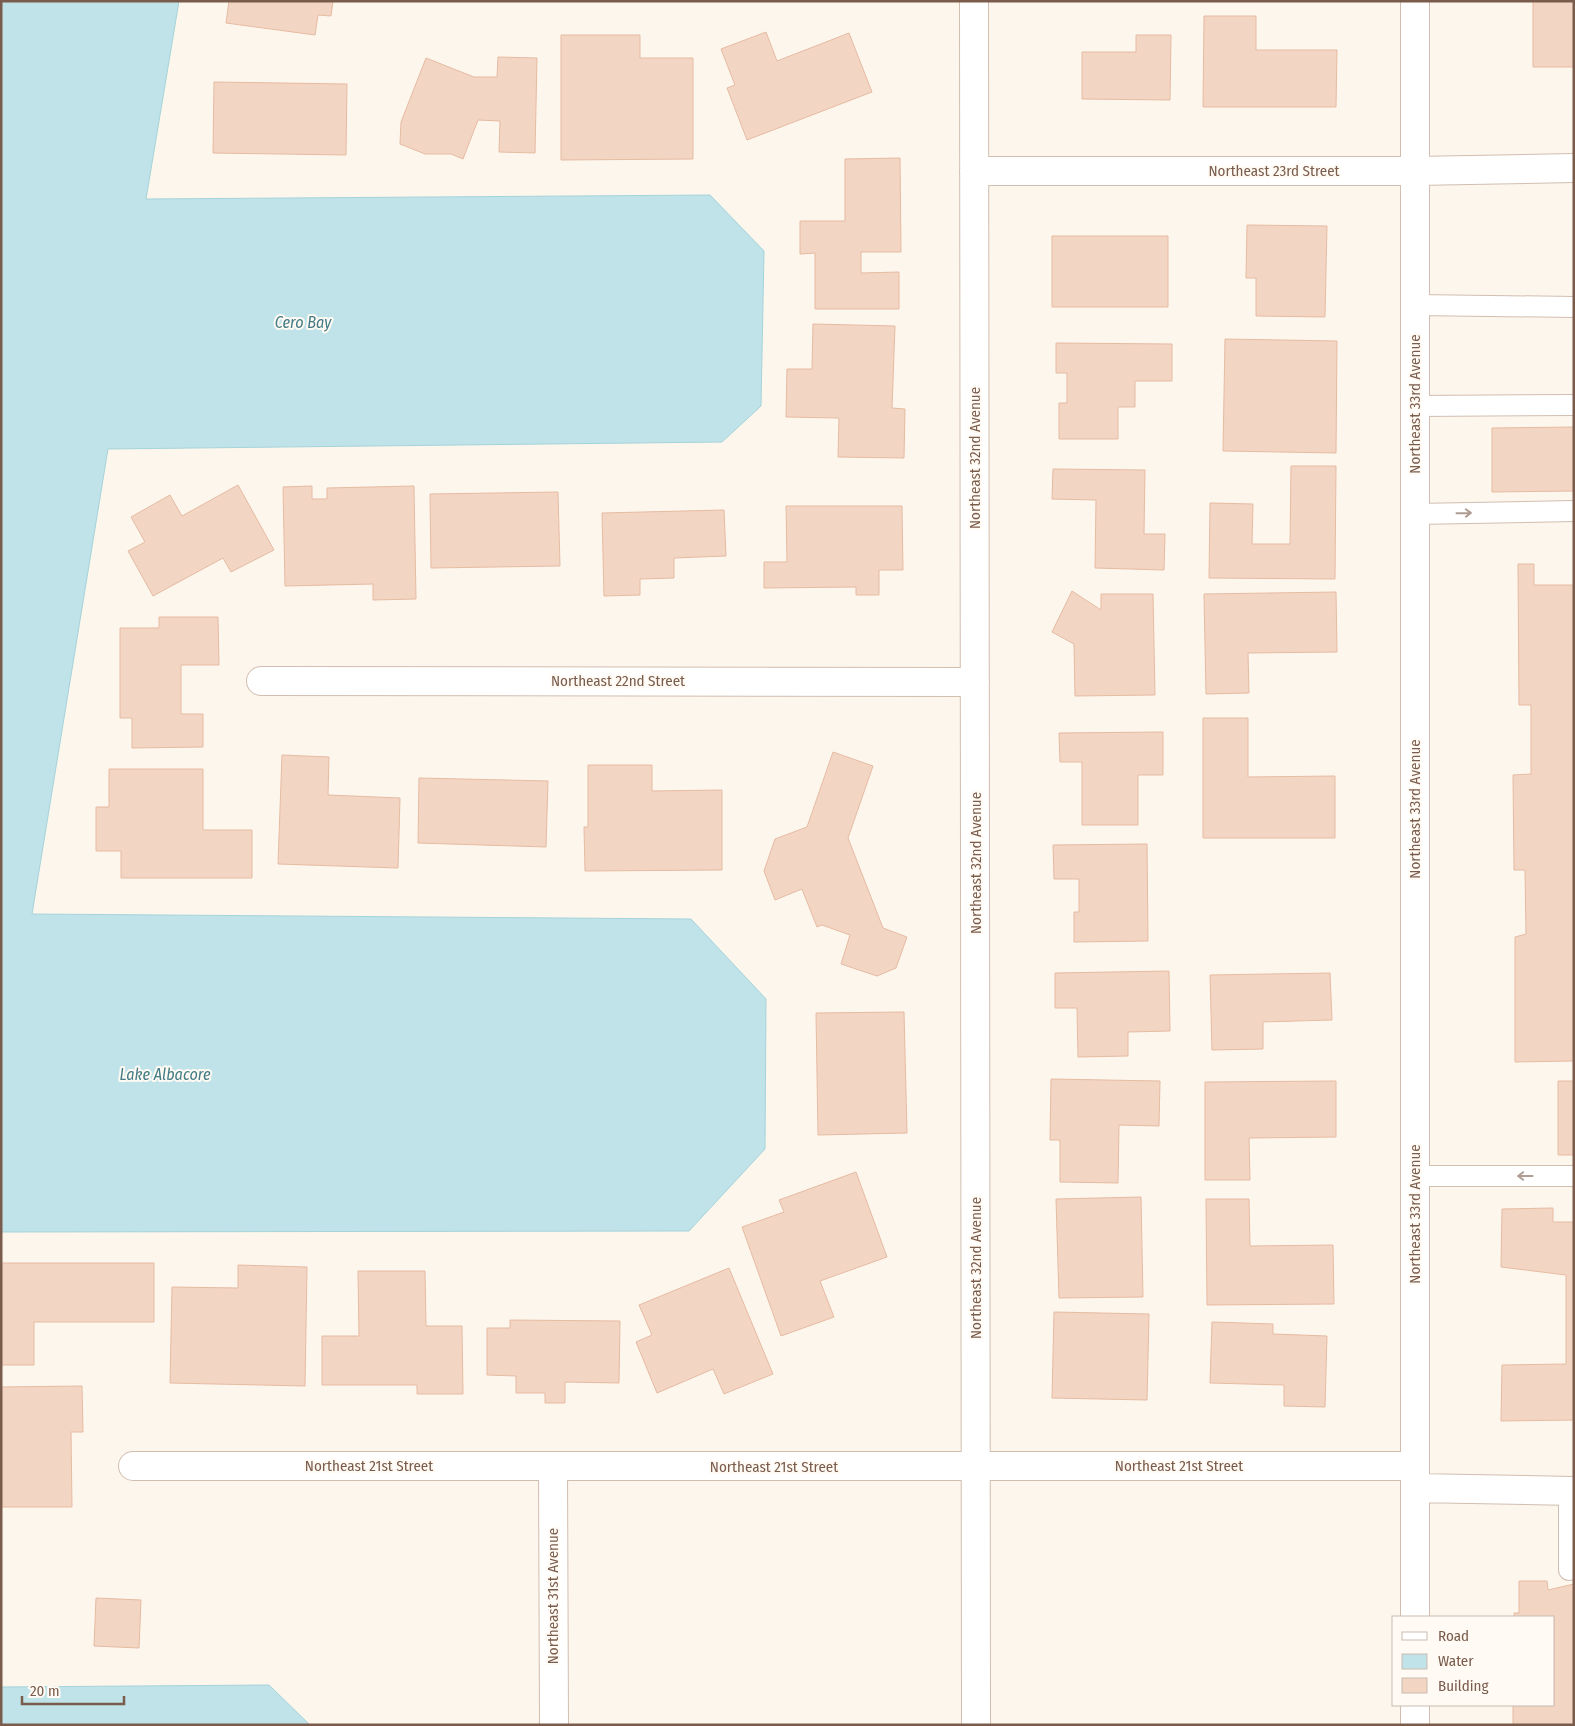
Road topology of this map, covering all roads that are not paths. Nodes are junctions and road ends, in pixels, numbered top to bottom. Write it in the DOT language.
graph roads {
  1 [pos="974,1"];
  2 [pos="1415,1"];
  3 [pos="1574,168"];
  4 [pos="974,171"];
  5 [pos="1415,171"];
  6 [pos="1415,306"];
  7 [pos="1574,307"];
  8 [pos="1574,405"];
  9 [pos="1415,406"];
  10 [pos="1574,511"];
  11 [pos="1415,514"];
  12 [pos="261,681"];
  13 [pos="975,682"];
  14 [pos="1415,1176"];
  15 [pos="1574,1176"];
  16 [pos="133,1466"];
  17 [pos="553,1467"];
  18 [pos="976,1467"];
  19 [pos="1415,1477"];
  20 [pos="1571,1491"];
  21 [pos="1569,1570"];
  22 [pos="1415,1616"];
  23 [pos="1415,1706"];
  24 [pos="554,1725"];
  25 [pos="976,1725"];
  26 [pos="1415,1725"];
  1 -- 4 [label="street, Northeast 32nd Avenue"];
  2 -- 5 [label="street, Northeast 33rd Avenue"];
  3 -- 5 [label="street, Northeast 23rd Street"];
  4 -- 5 [label="street, Northeast 23rd Street"];
  4 -- 13 [label="street, Northeast 32nd Avenue"];
  5 -- 6 [label="street, Northeast 33rd Avenue"];
  6 -- 7 [label="lane"];
  6 -- 9 [label="street, Northeast 33rd Avenue"];
  8 -- 9 [label="lane"];
  9 -- 11 [label="street, Northeast 33rd Avenue"];
  11 -- 10 [label="lane, one-way"];
  11 -- 14 [label="street, Northeast 33rd Avenue"];
  12 -- 13 [label="street, Northeast 22nd Street"];
  13 -- 18 [label="street, Northeast 32nd Avenue"];
  15 -- 14 [label="lane, one-way"];
  14 -- 19 [label="street, Northeast 33rd Avenue"];
  16 -- 17 [label="street, Northeast 21st Street"];
  17 -- 18 [label="street, Northeast 21st Street"];
  17 -- 24 [label="street, Northeast 31st Avenue"];
  18 -- 19 [label="street, Northeast 21st Street"];
  18 -- 25 [label="street, Northeast 32nd Avenue"];
  19 -- 20 [label="street, Northeast 21st Street"];
  19 -- 22 [label="street, Northeast 33rd Avenue"];
  20 -- 21 [label="lane"];
  23 -- 26 [label="street"];
}
